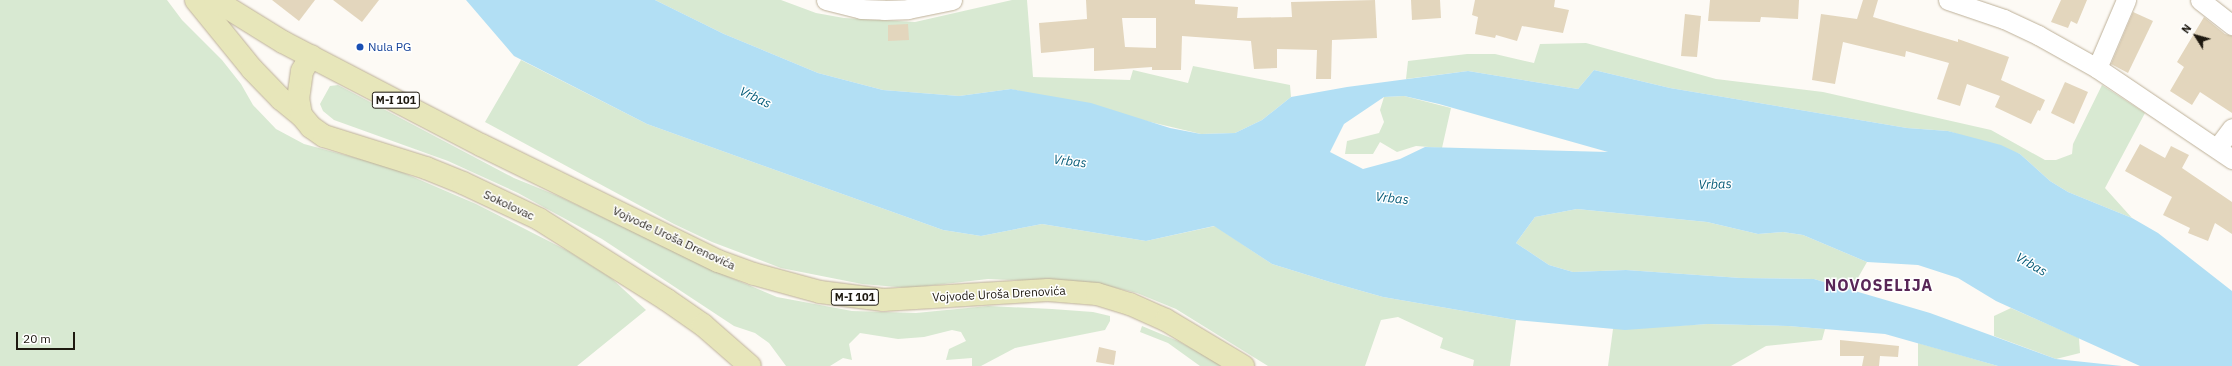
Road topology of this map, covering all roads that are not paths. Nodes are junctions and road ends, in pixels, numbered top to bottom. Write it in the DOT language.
graph roads {
  1 [pos="196,0"];
  2 [pos="216,0"];
  3 [pos="826,0"];
  4 [pos="952,0"];
  5 [pos="1948,0"];
  6 [pos="2126,0"];
  7 [pos="2200,0"];
  8 [pos="2232,25"];
  9 [pos="311,56"];
  10 [pos="2097,68"];
  11 [pos="301,115"];
  12 [pos="2232,128"];
  13 [pos="2225,154"];
  14 [pos="750,366"];
  15 [pos="1243,366"];
  1 -- 11 [label="main road, Sokolovac"];
  2 -- 9 [label="main road, M-I 101"];
  3 -- 4 [label="street"];
  5 -- 10 [label="street"];
  6 -- 10 [label="street"];
  7 -- 8 [label="street"];
  9 -- 11 [label="main road"];
  9 -- 15 [label="main road, Vojvode Uroša Drenovića / M-I 101"];
  10 -- 13 [label="street"];
  11 -- 14 [label="main road, Sokolovac"];
  12 -- 13 [label="street"];
}
